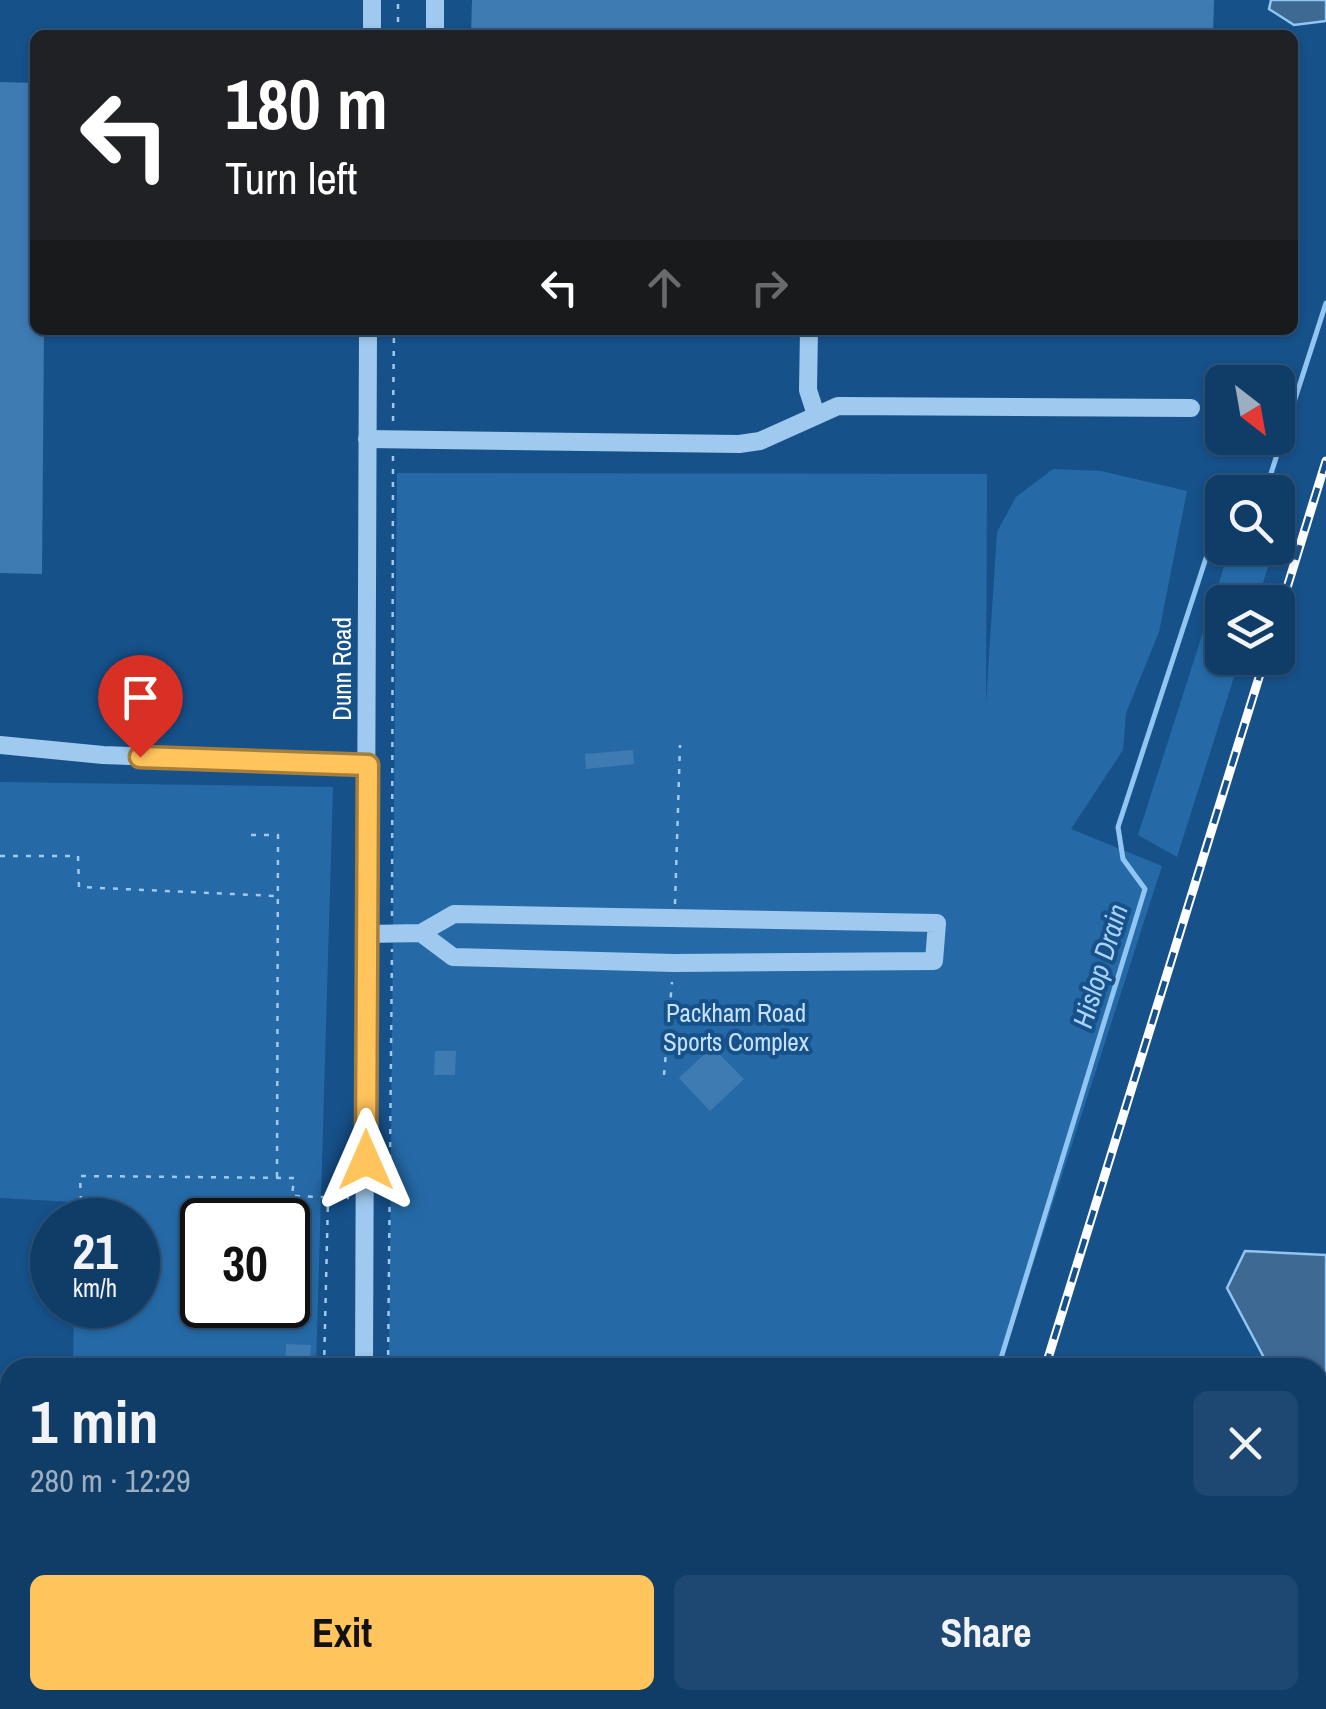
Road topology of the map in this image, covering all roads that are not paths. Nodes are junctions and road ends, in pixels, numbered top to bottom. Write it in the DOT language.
graph roads {
  1 [pos="372,0"];
  2 [pos="435,0"];
  3 [pos="372,30"];
  4 [pos="435,30"];
  5 [pos="368,335"];
  6 [pos="808,335"];
  7 [pos="1191,408"];
  8 [pos="816,416"];
  9 [pos="367,439"];
  10 [pos="0,745"];
  11 [pos="368,765"];
  12 [pos="421,933"];
  13 [pos="367,934"];
  14 [pos="364,1358"];
  1 -- 3 [label="street"];
  2 -- 4 [label="street"];
  5 -- 9 [label="street, Dunn Road"];
  6 -- 8 [label="street"];
  7 -- 8 [label="street"];
  8 -- 9 [label="street"];
  9 -- 11 [label="street, Dunn Road"];
  10 -- 11 [label="street"];
  11 -- 13 [label="street, Dunn Road"];
  12 -- 12 [label="street"];
  12 -- 13 [label="street"];
  13 -- 14 [label="street, Dunn Road"];
}
